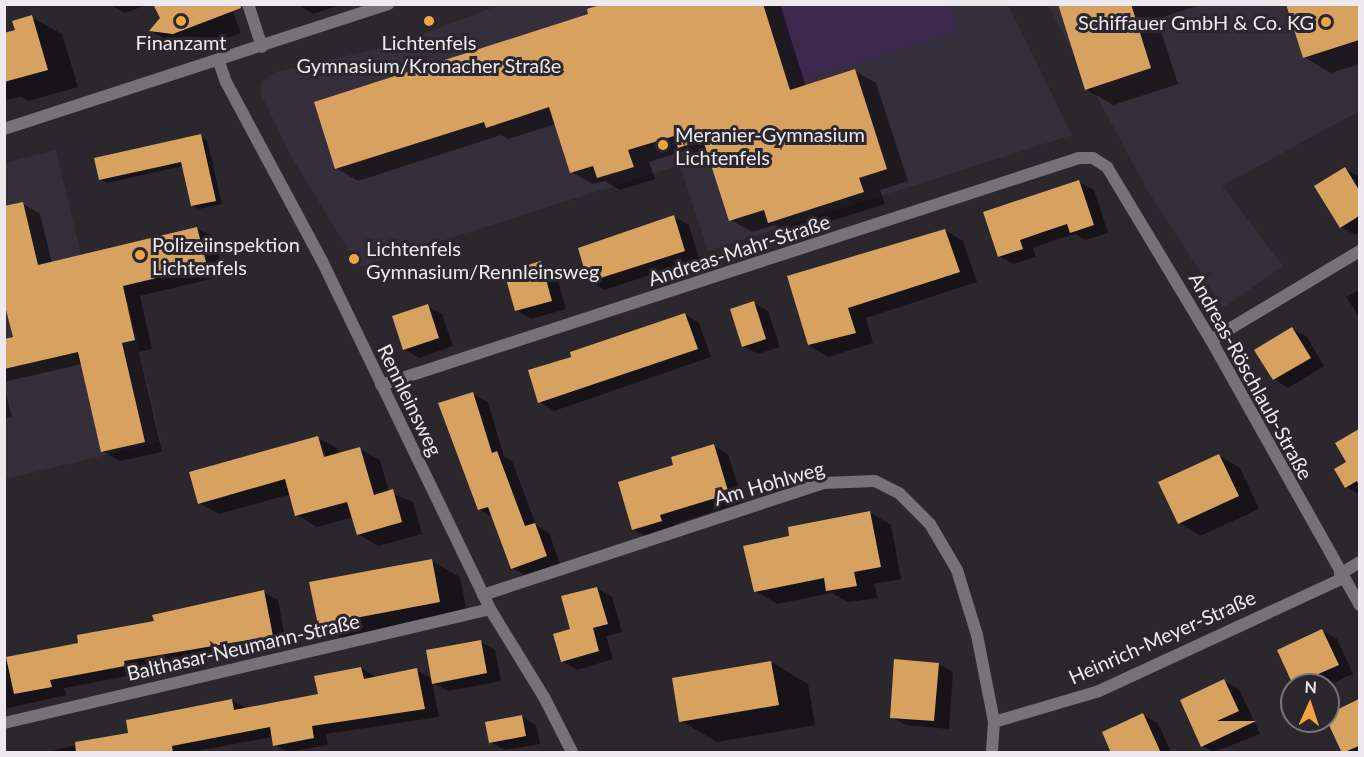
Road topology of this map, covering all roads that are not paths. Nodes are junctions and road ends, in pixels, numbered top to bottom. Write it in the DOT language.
graph roads {
  1 [pos="248,4"];
  2 [pos="388,4"];
  3 [pos="262,47"];
  4 [pos="219,62"];
  5 [pos="4,129"];
  6 [pos="1107,167"];
  7 [pos="1359,251"];
  8 [pos="1211,340"];
  9 [pos="381,386"];
  10 [pos="1359,562"];
  11 [pos="1341,576"];
  12 [pos="483,595"];
  13 [pos="1359,605"];
  14 [pos="490,609"];
  15 [pos="994,722"];
  16 [pos="4,723"];
  17 [pos="572,753"];
  18 [pos="992,753"];
  1 -- 3 [label="street"];
  2 -- 3 [label="street"];
  3 -- 4 [label="street"];
  4 -- 5 [label="street"];
  4 -- 9 [label="street, Rennleinsweg"];
  6 -- 8 [label="street, Andreas-Röschlaub-Straße"];
  6 -- 9 [label="street, Andreas-Mahr-Straße"];
  7 -- 8 [label="street"];
  8 -- 11 [label="street, Andreas-Röschlaub-Straße"];
  9 -- 12 [label="street, Rennleinsweg"];
  10 -- 11 [label="street, Heinrich-Meyer-Straße"];
  11 -- 13 [label="street, Andreas-Röschlaub-Straße"];
  11 -- 15 [label="street, Heinrich-Meyer-Straße"];
  12 -- 14 [label="street, Rennleinsweg"];
  12 -- 15 [label="street, Am Hohlweg"];
  14 -- 16 [label="street, Balthasar-Neumann-Straße"];
  14 -- 17 [label="street, Rennleinsweg"];
  15 -- 18 [label="street, Am Hohlweg"];
}
